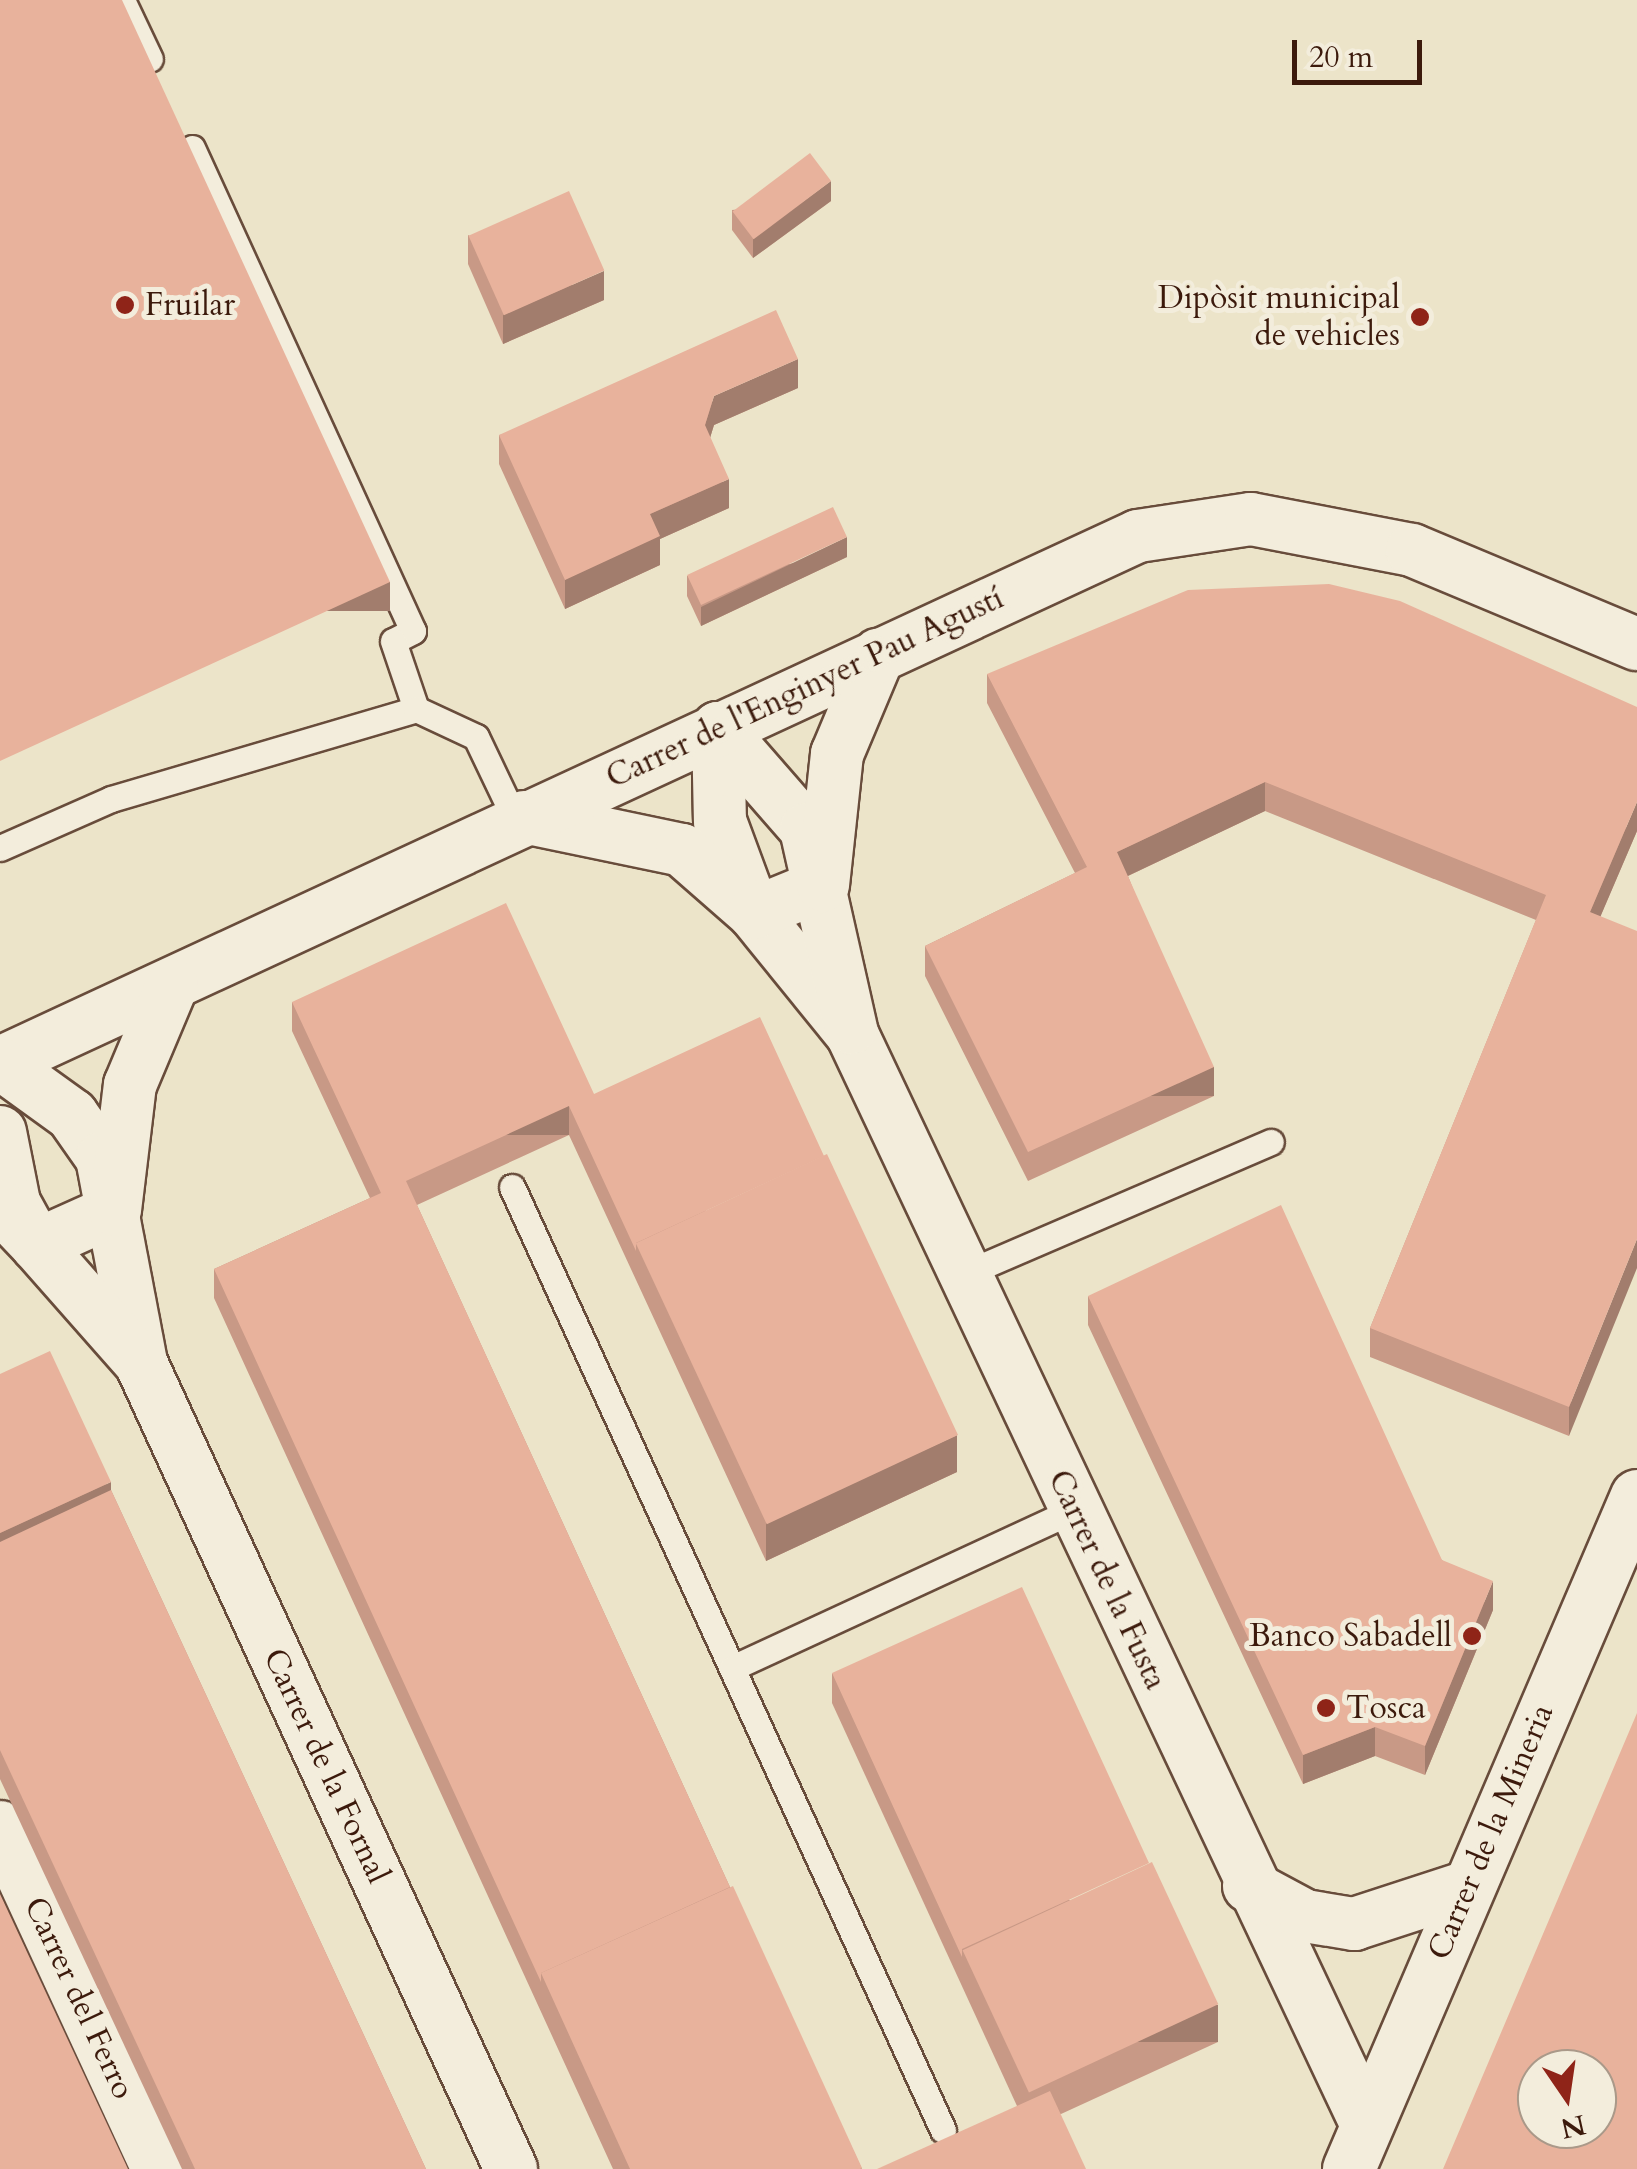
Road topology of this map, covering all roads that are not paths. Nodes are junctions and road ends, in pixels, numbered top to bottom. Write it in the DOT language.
graph roads {
  1 [pos="122,0"];
  2 [pos="150,59"];
  3 [pos="192,148"];
  4 [pos="1637,644"];
  5 [pos="879,654"];
  6 [pos="416,708"];
  7 [pos="718,728"];
  8 [pos="520,819"];
  9 [pos="0,848"];
  10 [pos="824,885"];
  11 [pos="754,914"];
  12 [pos="172,985"];
  13 [pos="852,1034"];
  14 [pos="0,1063"];
  15 [pos="0,1132"];
  16 [pos="1271,1142"];
  17 [pos="512,1187"];
  18 [pos="0,1206"];
  19 [pos="115,1210"];
  20 [pos="37,1245"];
  21 [pos="964,1274"];
  22 [pos="142,1363"];
  23 [pos="1637,1496"];
  24 [pos="1074,1510"];
  25 [pos="732,1668"];
  26 [pos="0,1827"];
  27 [pos="1249,1886"];
  28 [pos="1466,1888"];
  29 [pos="943,2130"];
  30 [pos="1358,2147"];
  31 [pos="158,2169"];
  32 [pos="511,2169"];
  1 -- 2 [label="lane"];
  3 -- 6 [label="lane"];
  4 -- 5 [label="street, Carrer de l'Enginyer Pau Agustí"];
  5 -- 7 [label="street, Carrer de l'Enginyer Pau Agustí"];
  5 -- 10 [label="street, Carrer de la Fusta"];
  6 -- 8 [label="lane"];
  6 -- 9 [label="lane"];
  7 -- 8 [label="street, Carrer de l'Enginyer Pau Agustí"];
  7 -- 10 [label="street, Carrer de la Fusta"];
  7 -- 11 [label="street, Carrer de la Fusta"];
  8 -- 11 [label="street, Carrer de la Fusta"];
  8 -- 12 [label="street, Carrer de l'Enginyer Pau Agustí"];
  10 -- 11 [label="street"];
  10 -- 13 [label="street, Carrer de la Fusta"];
  11 -- 13 [label="street, Carrer de la Fusta"];
  12 -- 14 [label="street, Carrer de l'Enginyer Pau Agustí"];
  12 -- 19 [label="street, Carrer de la Fornal"];
  13 -- 21 [label="street, Carrer de la Fusta"];
  14 -- 19 [label="street, Carrer de la Fornal"];
  15 -- 20 [label="street, Carrer de la Fornal"];
  16 -- 21 [label="lane"];
  17 -- 25 [label="lane"];
  18 -- 20 [label="street, Carrer de la Fornal"];
  19 -- 20 [label="street"];
  19 -- 22 [label="street, Carrer de la Fornal"];
  20 -- 22 [label="street, Carrer de la Fornal"];
  21 -- 24 [label="street, Carrer de la Fusta"];
  22 -- 32 [label="street, Carrer de la Fornal"];
  23 -- 28 [label="street, Carrer de la Mineria"];
  24 -- 25 [label="lane"];
  24 -- 27 [label="street, Carrer de la Fusta"];
  25 -- 29 [label="lane"];
  26 -- 31 [label="street, Carrer del Ferro"];
  27 -- 28 [label="street"];
  27 -- 30 [label="street, Carrer de la Fusta"];
  28 -- 30 [label="street, Carrer de la Mineria"];
}
